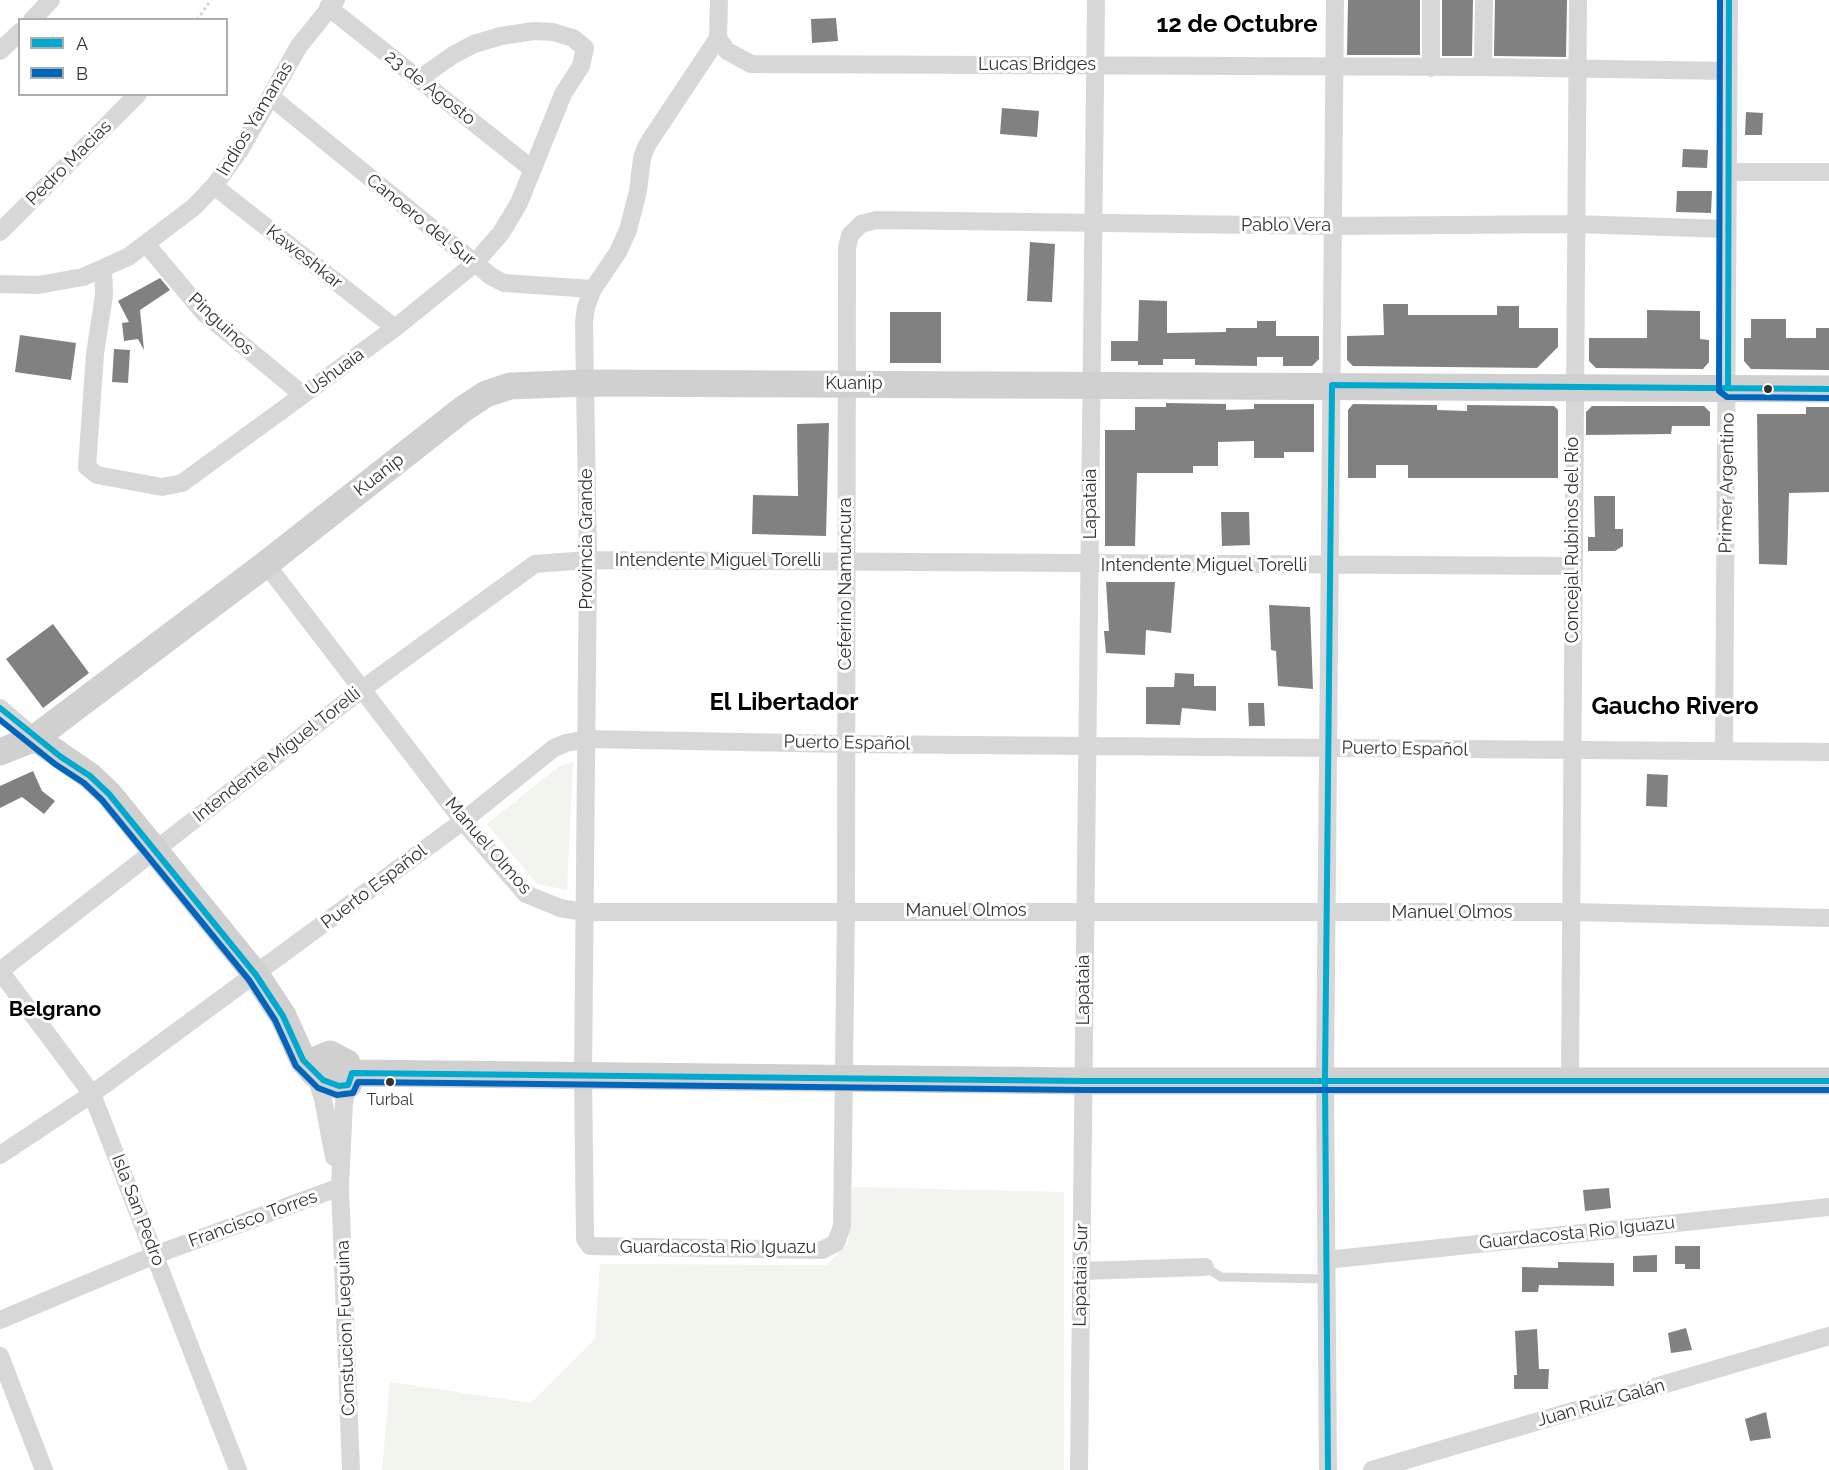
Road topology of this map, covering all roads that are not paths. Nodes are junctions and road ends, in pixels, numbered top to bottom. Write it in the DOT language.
graph roads {
  1 [pos="51,0"];
  2 [pos="719,0"];
  3 [pos="1096,0"];
  4 [pos="1335,0"];
  5 [pos="1431,0"];
  6 [pos="1484,0"];
  7 [pos="1578,0"];
  8 [pos="1729,0"];
  9 [pos="332,4"];
  10 [pos="34,18"];
  11 [pos="18,34"];
  12 [pos="718,38"];
  13 [pos="0,51"];
  14 [pos="1096,65"];
  15 [pos="1334,66"];
  16 [pos="1484,67"];
  17 [pos="1431,68"];
  18 [pos="1578,68"];
  19 [pos="1728,71"];
  20 [pos="419,79"];
  21 [pos="136,96"];
  22 [pos="271,97"];
  23 [pos="532,169"];
  24 [pos="1729,172"];
  25 [pos="1829,172"];
  26 [pos="214,186"];
  27 [pos="1094,224"];
  28 [pos="1575,225"];
  29 [pos="1333,226"];
  30 [pos="1727,229"];
  31 [pos="0,232"];
  32 [pos="850,235"];
  33 [pos="146,244"];
  34 [pos="474,264"];
  35 [pos="103,269"];
  36 [pos="0,284"];
  37 [pos="593,289"];
  38 [pos="395,328"];
  39 [pos="586,383"];
  40 [pos="846,384"];
  41 [pos="1092,384"];
  42 [pos="1332,385"];
  43 [pos="1574,387"];
  44 [pos="1728,388"];
  45 [pos="1829,388"];
  46 [pos="303,395"];
  47 [pos="588,560"];
  48 [pos="845,561"];
  49 [pos="266,564"];
  50 [pos="1091,565"];
  51 [pos="1573,566"];
  52 [pos="1331,567"];
  53 [pos="361,690"];
  54 [pos="0,708"];
  55 [pos="35,738"];
  56 [pos="586,738"];
  57 [pos="846,744"];
  58 [pos="1088,746"];
  59 [pos="1329,748"];
  60 [pos="1571,751"];
  61 [pos="1724,751"];
  62 [pos="0,752"];
  63 [pos="1829,752"];
  64 [pos="463,821"];
  65 [pos="154,850"];
  66 [pos="846,911"];
  67 [pos="584,912"];
  68 [pos="1085,912"];
  69 [pos="1570,912"];
  70 [pos="1326,914"];
  71 [pos="1829,918"];
  72 [pos="0,971"];
  73 [pos="256,975"];
  74 [pos="319,1066"];
  75 [pos="583,1076"];
  76 [pos="843,1077"];
  77 [pos="350,1079"];
  78 [pos="1325,1079"];
  79 [pos="1570,1079"];
  80 [pos="1083,1081"];
  81 [pos="1829,1081"];
  82 [pos="92,1094"];
  83 [pos="0,1155"];
  84 [pos="340,1187"];
  85 [pos="1829,1207"];
  86 [pos="842,1226"];
  87 [pos="585,1239"];
  88 [pos="155,1255"];
  89 [pos="1326,1260"];
  90 [pos="1205,1267"];
  91 [pos="1081,1271"];
  92 [pos="1326,1279"];
  93 [pos="0,1320"];
  94 [pos="1829,1336"];
  95 [pos="0,1356"];
  96 [pos="44,1470"];
  97 [pos="238,1470"];
  98 [pos="351,1470"];
  99 [pos="1078,1470"];
  100 [pos="1328,1470"];
  101 [pos="1372,1470"];
  1 -- 10 [label="street"];
  2 -- 12 [label="street"];
  3 -- 14 [label="street, Lapataia"];
  4 -- 15 [label="street"];
  5 -- 17 [label="street"];
  6 -- 16 [label="street"];
  7 -- 18 [label="street, Concejal Rubinos del Río"];
  8 -- 19 [label="street, Primer Argentino"];
  9 -- 20 [label="street, 23 de Agosto"];
  9 -- 22 [label="street, Indios Yamanas"];
  11 -- 13 [label="street"];
  12 -- 14 [label="street, Lucas Bridges"];
  12 -- 37 [label="street, Provincia Grande"];
  14 -- 15 [label="street, Lucas Bridges"];
  14 -- 27 [label="street, Lapataia"];
  15 -- 17 [label="street, Lucas Bridges"];
  15 -- 29 [label="street"];
  16 -- 17 [label="street, Lucas Bridges"];
  16 -- 18 [label="street, Lucas Bridges"];
  18 -- 19 [label="street, Lucas Bridges"];
  18 -- 28 [label="street, Concejal Rubinos del Río"];
  19 -- 24 [label="street, Primer Argentino"];
  20 -- 23 [label="street, 23 de Agosto"];
  20 -- 23 [label="street, Ushuaia"];
  21 -- 31 [label="street, Pedro Macias"];
  22 -- 26 [label="street, Indios Yamanas"];
  22 -- 34 [label="street, Canoero del Sur"];
  23 -- 34 [label="street, Ushuaia"];
  24 -- 25 [label="street"];
  24 -- 30 [label="street, Primer Argentino"];
  26 -- 33 [label="street, Indios Yamanas"];
  26 -- 38 [label="street, Kaweshkar"];
  27 -- 29 [label="street, Pablo Vera"];
  27 -- 32 [label="street, Pablo Vera"];
  27 -- 41 [label="street, Lapataia"];
  28 -- 29 [label="street, Pablo Vera"];
  28 -- 30 [label="street, Pablo Vera"];
  28 -- 43 [label="street, Concejal Rubinos del Río"];
  29 -- 42 [label="street"];
  30 -- 44 [label="street, Primer Argentino"];
  32 -- 40 [label="street, Ceferino Namuncura"];
  33 -- 35 [label="street, Indios Yamanas"];
  33 -- 46 [label="street, Pinguinos"];
  34 -- 37 [label="street, Canoero del Sur"];
  34 -- 38 [label="street, Ushuaia"];
  35 -- 36 [label="street, Indios Yamanas"];
  35 -- 46 [label="street, Ushuaia"];
  37 -- 39 [label="street, Provincia Grande"];
  38 -- 46 [label="street, Ushuaia"];
  39 -- 40 [label="main road, Kuanip"];
  39 -- 47 [label="street, Provincia Grande"];
  39 -- 49 [label="main road, Kuanip"];
  40 -- 41 [label="main road, Kuanip"];
  40 -- 48 [label="street, Ceferino Namuncura"];
  41 -- 42 [label="main road, Kuanip"];
  41 -- 50 [label="street, Lapataia"];
  42 -- 43 [label="main road, Kuanip"];
  42 -- 52 [label="street"];
  43 -- 44 [label="main road, Kuanip"];
  43 -- 51 [label="street, Concejal Rubinos del Río"];
  44 -- 45 [label="main road, Kuanip"];
  44 -- 61 [label="street, Primer Argentino"];
  47 -- 48 [label="street, Intendente Miguel Torelli"];
  47 -- 53 [label="street, Intendente Miguel Torelli"];
  47 -- 56 [label="street, Provincia Grande"];
  48 -- 50 [label="street, Intendente Miguel Torelli"];
  48 -- 57 [label="street, Ceferino Namuncura"];
  49 -- 53 [label="street, Manuel Olmos"];
  49 -- 55 [label="main road, Kuanip"];
  50 -- 52 [label="street, Intendente Miguel Torelli"];
  50 -- 58 [label="street, Lapataia"];
  51 -- 52 [label="street, Intendente Miguel Torelli"];
  51 -- 60 [label="street, Concejal Rubinos del Río"];
  52 -- 59 [label="street"];
  53 -- 64 [label="street, Manuel Olmos"];
  53 -- 65 [label="street, Intendente Miguel Torelli"];
  54 -- 55 [label="street"];
  55 -- 62 [label="main road, Kuanip"];
  55 -- 65 [label="main road"];
  56 -- 57 [label="street, Puerto Español"];
  56 -- 64 [label="street, Puerto Español"];
  56 -- 67 [label="street, Provincia Grande"];
  57 -- 58 [label="street, Puerto Español"];
  57 -- 66 [label="street, Ceferino Namuncura"];
  58 -- 59 [label="street, Puerto Español"];
  58 -- 68 [label="street, Lapataia"];
  59 -- 60 [label="street, Puerto Español"];
  59 -- 70 [label="street"];
  60 -- 61 [label="street, Puerto Español"];
  60 -- 69 [label="street, Concejal Rubinos del Río"];
  61 -- 63 [label="street, Puerto Español"];
  64 -- 67 [label="street, Manuel Olmos"];
  64 -- 73 [label="street, Puerto Español"];
  65 -- 72 [label="street, Intendente Miguel Torelli"];
  65 -- 73 [label="main road"];
  66 -- 67 [label="street, Manuel Olmos"];
  66 -- 68 [label="street, Manuel Olmos"];
  66 -- 76 [label="street, Ceferino Namuncura"];
  67 -- 75 [label="street, Provincia Grande"];
  68 -- 70 [label="street, Manuel Olmos"];
  68 -- 80 [label="street, Lapataia"];
  69 -- 70 [label="street, Manuel Olmos"];
  69 -- 71 [label="street, Manuel Olmos"];
  69 -- 79 [label="street, Concejal Rubinos del Río"];
  70 -- 78 [label="street"];
  72 -- 82 [label="street, Isla San Pedro"];
  73 -- 74 [label="main road"];
  73 -- 82 [label="street, Puerto Español"];
  74 -- 77 [label="main road"];
  74 -- 84 [label="street"];
  75 -- 76 [label="main road"];
  75 -- 77 [label="main road"];
  75 -- 87 [label="street, Provincia Grande"];
  76 -- 80 [label="main road"];
  76 -- 86 [label="street, Ceferino Namuncura"];
  77 -- 84 [label="street"];
  78 -- 79 [label="main road"];
  78 -- 80 [label="main road"];
  78 -- 89 [label="street"];
  79 -- 81 [label="main road"];
  80 -- 91 [label="street, Lapataia Sur"];
  82 -- 83 [label="street, Puerto Español"];
  82 -- 88 [label="street, Isla San Pedro"];
  84 -- 88 [label="street, Francisco Torres"];
  84 -- 98 [label="street, Constucion Fueguina"];
  85 -- 89 [label="street, Guardacosta Rio Iguazu"];
  86 -- 87 [label="street, Guardacosta Rio Iguazu"];
  88 -- 93 [label="street, Francisco Torres"];
  88 -- 97 [label="street, Isla San Pedro"];
  89 -- 92 [label="street"];
  90 -- 91 [label="street"];
  90 -- 92 [label="lane"];
  91 -- 99 [label="street, Lapataia Sur"];
  92 -- 100 [label="street"];
  94 -- 101 [label="street, Juan Ruiz Galán"];
  95 -- 96 [label="street"];
}
